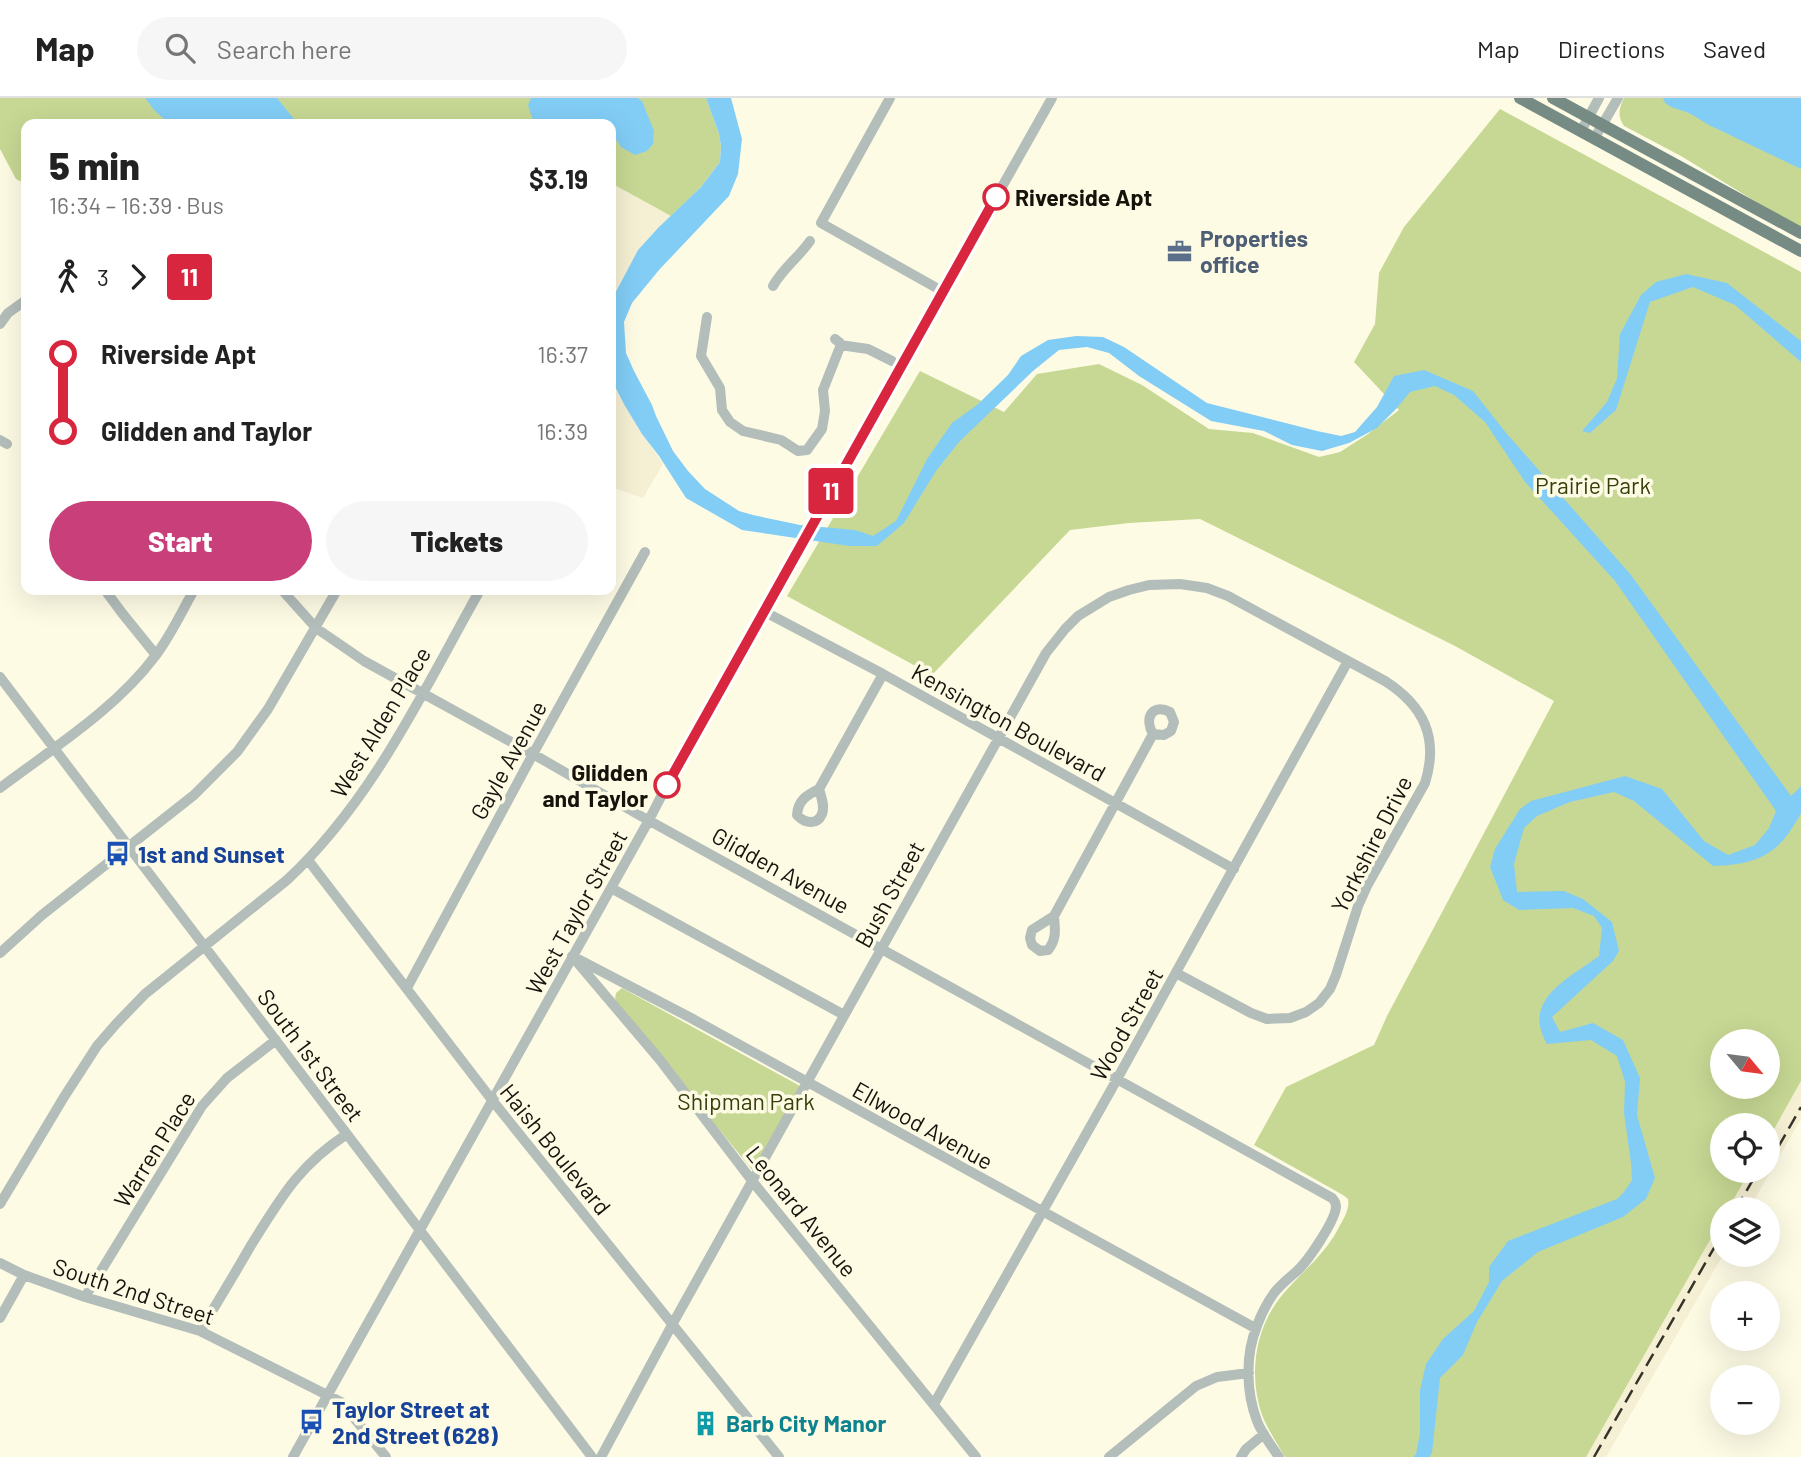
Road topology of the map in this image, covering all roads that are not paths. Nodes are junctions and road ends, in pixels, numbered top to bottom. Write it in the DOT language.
graph roads {
  1 [pos="890,98"];
  2 [pos="1052,98"];
  3 [pos="1520,98"];
  4 [pos="1553,98"];
  5 [pos="1599,98"];
  6 [pos="1618,98"];
  7 [pos="1588,117"];
  8 [pos="1603,125"];
  9 [pos="1581,131"];
  10 [pos="1594,139"];
  11 [pos="1801,233"];
  12 [pos="810,241"];
  13 [pos="1801,251"];
  14 [pos="773,286"];
  15 [pos="942,290"];
  16 [pos="21,304"];
  17 [pos="707,317"];
  18 [pos="0,324"];
  19 [pos="892,360"];
  20 [pos="645,552"];
  21 [pos="108,595"];
  22 [pos="191,595"];
  23 [pos="286,595"];
  24 [pos="334,595"];
  25 [pos="477,595"];
  26 [pos="763,611"];
  27 [pos="316,628"];
  28 [pos="156,655"];
  29 [pos="1348,661"];
  30 [pos="883,674"];
  31 [pos="0,677"];
  32 [pos="422,693"];
  33 [pos="1153,734"];
  34 [pos="999,739"];
  35 [pos="54,747"];
  36 [pos="533,754"];
  37 [pos="0,788"];
  38 [pos="819,789"];
  39 [pos="1115,802"];
  40 [pos="649,820"];
  41 [pos="128,846"];
  42 [pos="309,860"];
  43 [pos="1234,869"];
  44 [pos="611,888"];
  45 [pos="1054,916"];
  46 [pos="204,946"];
  47 [pos="881,948"];
  48 [pos="0,953"];
  49 [pos="572,956"];
  50 [pos="1176,973"];
  51 [pos="407,988"];
  52 [pos="844,1015"];
  53 [pos="276,1040"];
  54 [pos="1118,1079"];
  55 [pos="807,1083"];
  56 [pos="492,1100"];
  57 [pos="347,1134"];
  58 [pos="753,1182"];
  59 [pos="0,1204"];
  60 [pos="1042,1212"];
  61 [pos="420,1231"];
  62 [pos="0,1263"];
  63 [pos="24,1275"];
  64 [pos="85,1297"];
  65 [pos="0,1318"];
  66 [pos="672,1325"];
  67 [pos="1255,1328"];
  68 [pos="200,1331"];
  69 [pos="1249,1373"];
  70 [pos="327,1395"];
  71 [pos="934,1404"];
  72 [pos="1264,1434"];
  73 [pos="293,1457"];
  74 [pos="386,1457"];
  75 [pos="593,1457"];
  76 [pos="601,1457"];
  77 [pos="779,1457"];
  78 [pos="976,1457"];
  79 [pos="1109,1457"];
  80 [pos="1241,1457"];
  81 [pos="1279,1457"];
  1 -- 15 [label="street"];
  2 -- 15 [label="street, West Taylor Street"];
  3 -- 9 [label="main road"];
  4 -- 7 [label="main road"];
  5 -- 7 [label="street"];
  6 -- 8 [label="street"];
  7 -- 8 [label="main road"];
  7 -- 9 [label="street"];
  8 -- 10 [label="street"];
  8 -- 11 [label="main road"];
  9 -- 10 [label="main road"];
  10 -- 13 [label="main road"];
  12 -- 14 [label="street"];
  15 -- 26 [label="street, West Taylor Street"];
  16 -- 18 [label="street"];
  17 -- 19 [label="street"];
  20 -- 36 [label="street, Gayle Avenue"];
  21 -- 28 [label="street"];
  22 -- 28 [label="street"];
  23 -- 27 [label="street, Glidden Avenue"];
  24 -- 27 [label="street"];
  25 -- 32 [label="street, West Alden Place"];
  26 -- 30 [label="street, Kensington Boulevard"];
  26 -- 40 [label="street, West Taylor Street"];
  27 -- 32 [label="street, Glidden Avenue"];
  27 -- 41 [label="street"];
  28 -- 35 [label="street"];
  29 -- 34 [label="street, Bush Street"];
  29 -- 43 [label="street, Wood Street"];
  29 -- 50 [label="street, Yorkshire Drive"];
  30 -- 34 [label="street, Kensington Boulevard"];
  30 -- 38 [label="street"];
  31 -- 35 [label="street, South 1st Street"];
  32 -- 36 [label="street, Glidden Avenue"];
  32 -- 42 [label="street, West Alden Place"];
  33 -- 39 [label="street"];
  34 -- 39 [label="street, Kensington Boulevard"];
  34 -- 47 [label="street, Bush Street"];
  35 -- 37 [label="street"];
  35 -- 41 [label="street, South 1st Street"];
  36 -- 40 [label="street, Glidden Avenue"];
  36 -- 51 [label="street, Gayle Avenue"];
  39 -- 43 [label="street, Kensington Boulevard"];
  39 -- 45 [label="street"];
  40 -- 44 [label="street, West Taylor Street"];
  40 -- 47 [label="street, Glidden Avenue"];
  41 -- 46 [label="street, South 1st Street"];
  41 -- 48 [label="street"];
  42 -- 46 [label="street, West Alden Place"];
  42 -- 51 [label="street, Haish Boulevard"];
  43 -- 50 [label="street, Wood Street"];
  44 -- 49 [label="street, West Taylor Street"];
  44 -- 52 [label="street"];
  46 -- 53 [label="street, South 1st Street"];
  46 -- 59 [label="street, West Alden Place"];
  47 -- 52 [label="street, Bush Street"];
  47 -- 54 [label="street, Glidden Avenue"];
  49 -- 55 [label="street, Ellwood Avenue"];
  49 -- 56 [label="street, West Taylor Street"];
  49 -- 58 [label="street, Leonard Avenue"];
  50 -- 54 [label="street, Wood Street"];
  51 -- 56 [label="street, Haish Boulevard"];
  52 -- 55 [label="street, Bush Street"];
  53 -- 57 [label="street, South 1st Street"];
  53 -- 64 [label="street, Warren Place"];
  54 -- 60 [label="street, Wood Street"];
  54 -- 67 [label="street, Glidden Avenue"];
  55 -- 58 [label="street, Bush Street"];
  55 -- 60 [label="street, Ellwood Avenue"];
  56 -- 61 [label="street, West Taylor Street"];
  56 -- 66 [label="street, Haish Boulevard"];
  57 -- 61 [label="street, South 1st Street"];
  57 -- 68 [label="street"];
  58 -- 66 [label="street, Bush Street"];
  58 -- 71 [label="street, Leonard Avenue"];
  60 -- 67 [label="street, Ellwood Avenue"];
  60 -- 71 [label="street, Wood Street"];
  61 -- 70 [label="street, West Taylor Street"];
  61 -- 75 [label="street, South 1st Street"];
  62 -- 63 [label="street, South 2nd Street"];
  63 -- 64 [label="street, South 2nd Street"];
  63 -- 65 [label="street"];
  64 -- 68 [label="street, South 2nd Street"];
  66 -- 76 [label="street, Bush Street"];
  66 -- 77 [label="street, Haish Boulevard"];
  67 -- 69 [label="street"];
  68 -- 70 [label="street, South 2nd Street"];
  69 -- 72 [label="street"];
  69 -- 79 [label="street"];
  70 -- 73 [label="street, West Taylor Street"];
  70 -- 74 [label="street, South 2nd Street"];
  71 -- 78 [label="street, Leonard Avenue"];
  72 -- 80 [label="street"];
  72 -- 81 [label="street"];
}
